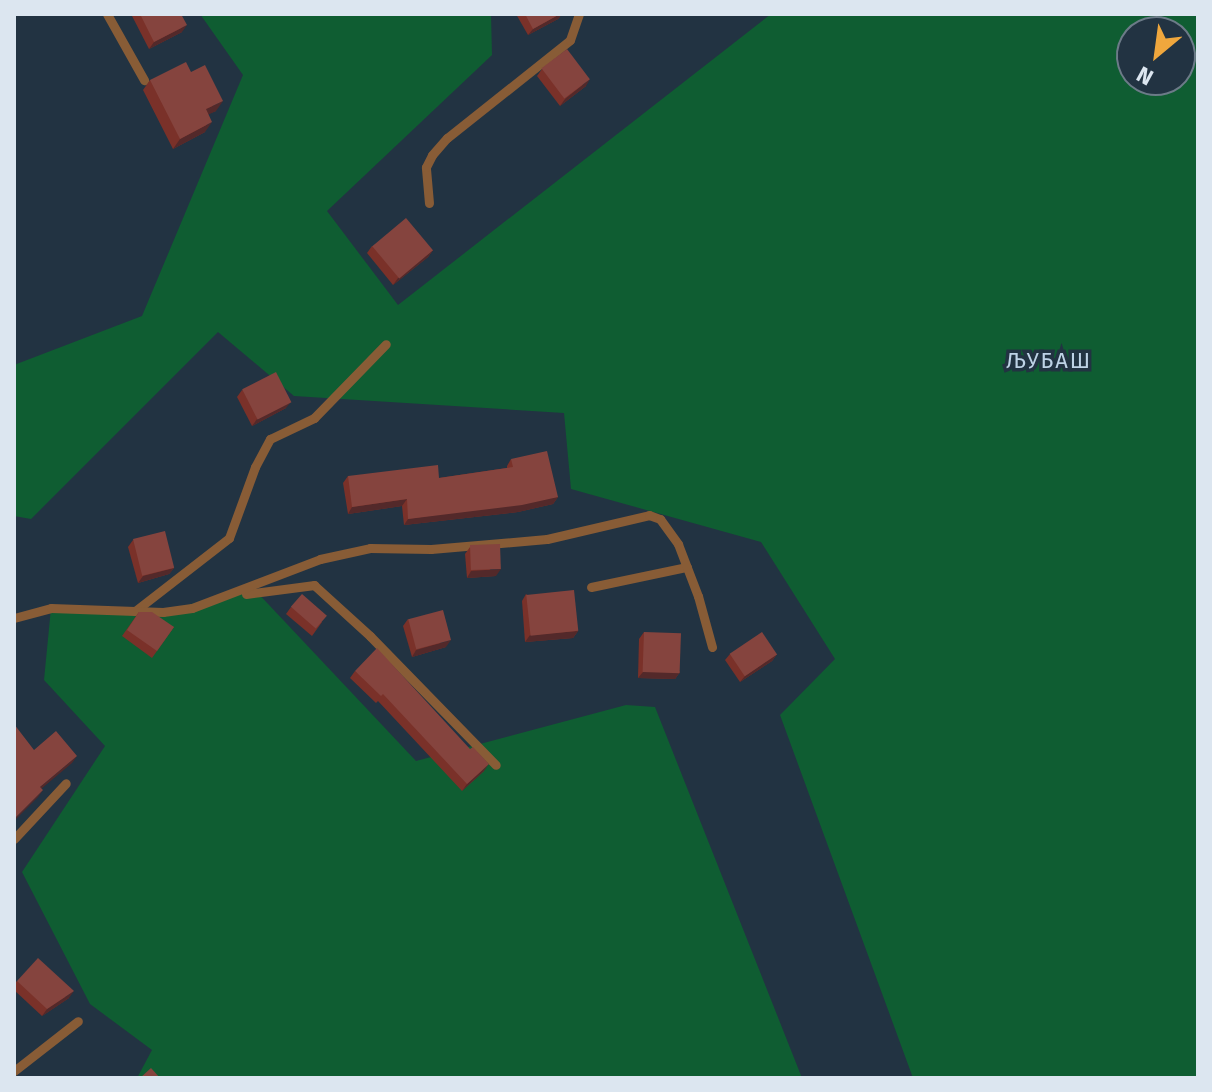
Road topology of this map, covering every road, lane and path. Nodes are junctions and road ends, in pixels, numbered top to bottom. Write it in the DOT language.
graph roads {
  1 [pos="107,14"];
  2 [pos="579,14"];
  3 [pos="144,80"];
  4 [pos="429,203"];
  5 [pos="386,344"];
  6 [pos="687,567"];
  7 [pos="591,587"];
  8 [pos="218,600"];
  9 [pos="135,611"];
  10 [pos="14,618"];
  11 [pos="712,647"];
  12 [pos="496,765"];
  13 [pos="66,783"];
  14 [pos="14,839"];
  15 [pos="78,1021"];
  16 [pos="14,1071"];
  1 -- 3 [label="lane"];
  2 -- 4 [label="lane"];
  5 -- 9 [label="lane"];
  6 -- 7 [label="lane"];
  6 -- 8 [label="lane"];
  6 -- 11 [label="lane"];
  8 -- 9 [label="lane"];
  8 -- 12 [label="lane"];
  9 -- 10 [label="lane"];
  13 -- 14 [label="lane"];
  15 -- 16 [label="lane"];
}
